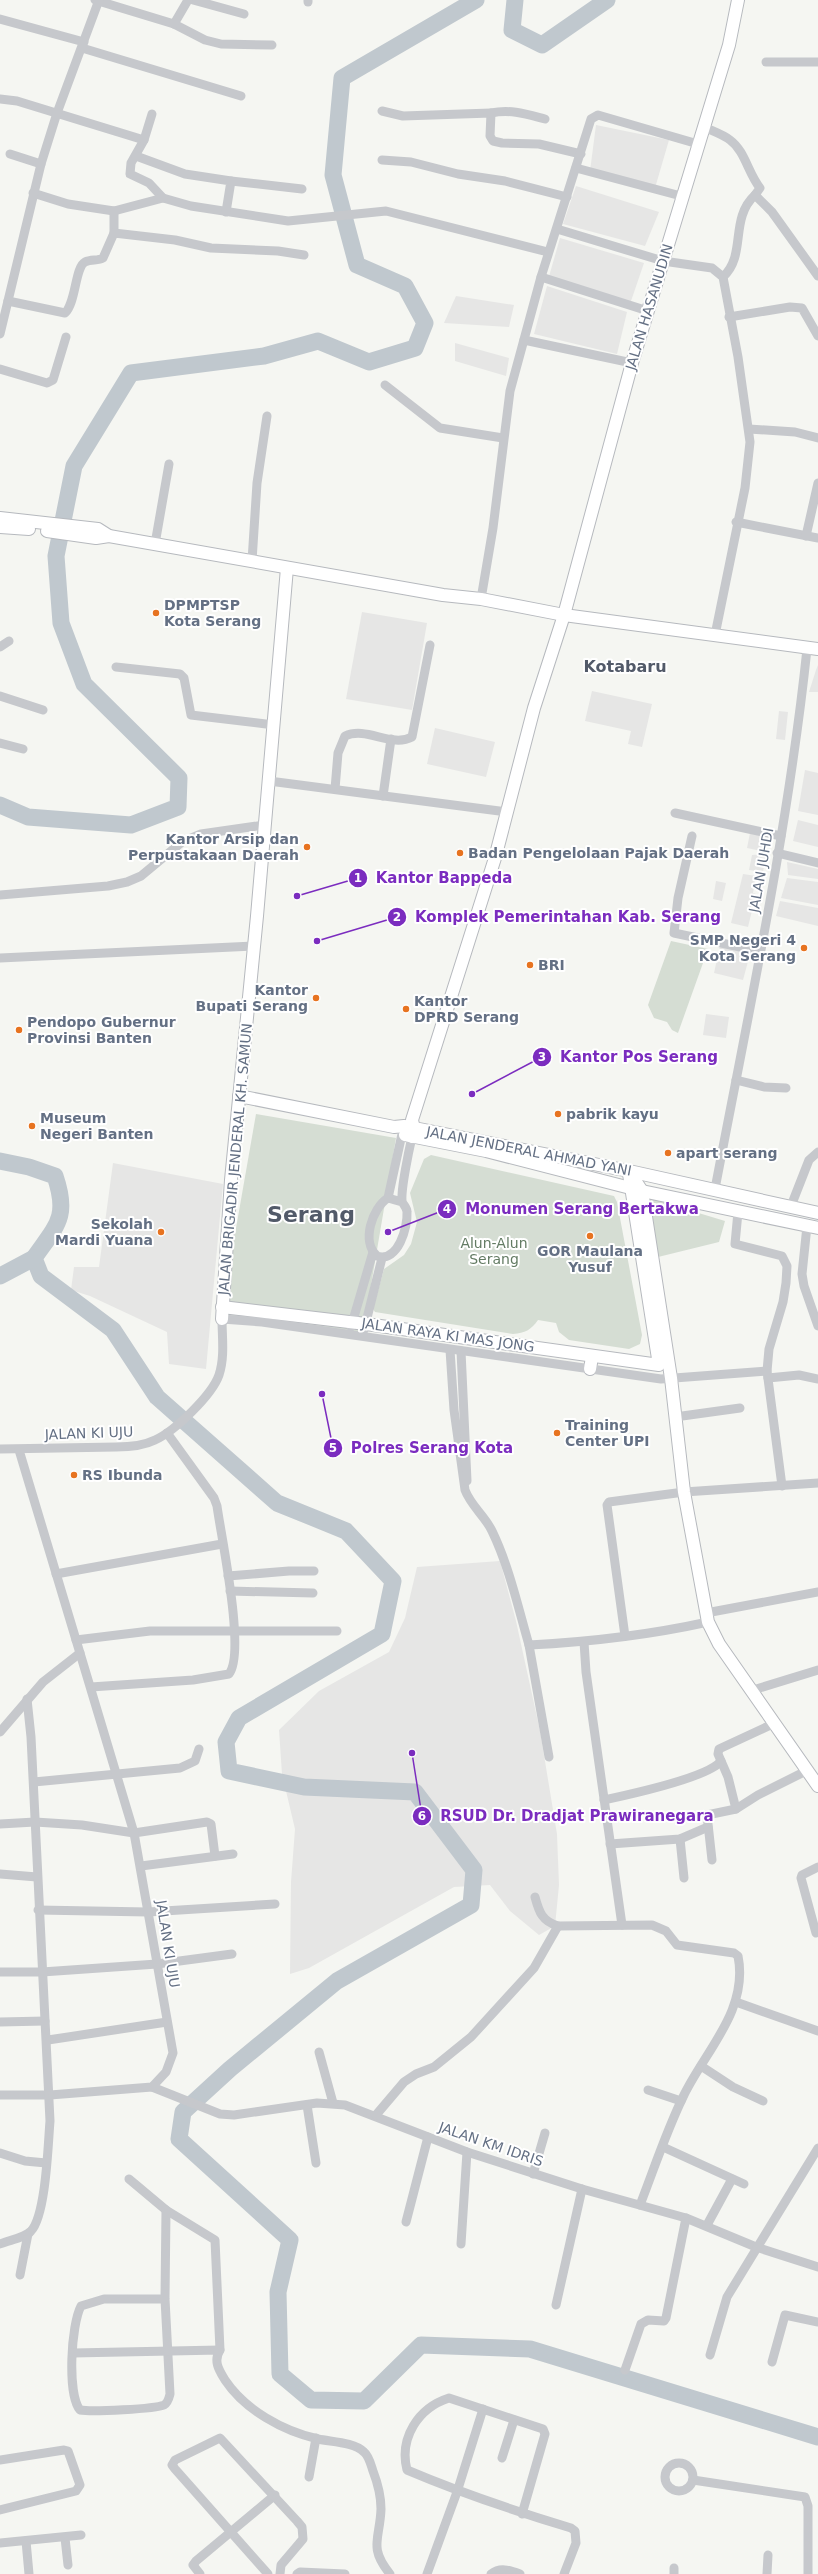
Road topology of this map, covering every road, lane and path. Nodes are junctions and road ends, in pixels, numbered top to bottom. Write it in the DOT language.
graph roads {
  1 [pos="98,0"];
  2 [pos="188,0"];
  3 [pos="193,0"];
  4 [pos="738,0"];
  5 [pos="244,14"];
  6 [pos="0,19"];
  7 [pos="174,24"];
  8 [pos="83,45"];
  9 [pos="272,45"];
  10 [pos="766,62"];
  11 [pos="818,62"];
  12 [pos="241,96"];
  13 [pos="1,101"];
  14 [pos="382,111"];
  15 [pos="57,113"];
  16 [pos="152,114"];
  17 [pos="491,114"];
  18 [pos="545,119"];
  19 [pos="704,128"];
  20 [pos="144,140"];
  21 [pos="698,144"];
  22 [pos="10,154"];
  23 [pos="581,154"];
  24 [pos="136,156"];
  25 [pos="382,160"];
  26 [pos="41,164"];
  27 [pos="576,168"];
  28 [pos="231,181"];
  29 [pos="302,189"];
  30 [pos="33,193"];
  31 [pos="755,195"];
  32 [pos="681,196"];
  33 [pos="568,197"];
  34 [pos="163,198"];
  35 [pos="114,211"];
  36 [pos="226,212"];
  37 [pos="557,229"];
  38 [pos="114,233"];
  39 [pos="548,252"];
  40 [pos="304,255"];
  41 [pos="663,260"];
  42 [pos="818,276"];
  43 [pos="541,277"];
  44 [pos="723,277"];
  45 [pos="8,301"];
  46 [pos="648,311"];
  47 [pos="729,317"];
  48 [pos="0,334"];
  49 [pos="818,336"];
  50 [pos="66,337"];
  51 [pos="524,340"];
  52 [pos="632,364"];
  53 [pos="0,369"];
  54 [pos="385,385"];
  55 [pos="267,416"];
  56 [pos="749,429"];
  57 [pos="503,438"];
  58 [pos="818,438"];
  59 [pos="169,464"];
  60 [pos="818,483"];
  61 [pos="0,518"];
  62 [pos="736,522"];
  63 [pos="37,526"];
  64 [pos="0,527"];
  65 [pos="806,536"];
  66 [pos="818,538"];
  67 [pos="155,544"];
  68 [pos="252,561"];
  69 [pos="287,568"];
  70 [pos="481,599"];
  71 [pos="564,615"];
  72 [pos="714,635"];
  73 [pos="9,641"];
  74 [pos="430,645"];
  75 [pos="0,647"];
  76 [pos="812,649"];
  77 [pos="116,667"];
  78 [pos="0,696"];
  79 [pos="43,710"];
  80 [pos="274,725"];
  81 [pos="391,739"];
  82 [pos="0,743"];
  83 [pos="23,749"];
  84 [pos="269,781"];
  85 [pos="335,789"];
  86 [pos="383,796"];
  87 [pos="507,812"];
  88 [pos="675,814"];
  89 [pos="264,825"];
  90 [pos="692,836"];
  91 [pos="780,836"];
  92 [pos="777,853"];
  93 [pos="818,863"];
  94 [pos="0,895"];
  95 [pos="254,946"];
  96 [pos="759,951"];
  97 [pos="0,958"];
  98 [pos="736,1080"];
  99 [pos="786,1088"];
  100 [pos="239,1096"];
  101 [pos="407,1129"];
  102 [pos="818,1152"];
  103 [pos="629,1171"];
  104 [pos="715,1189"];
  105 [pos="637,1190"];
  106 [pos="388,1198"];
  107 [pos="402,1202"];
  108 [pos="791,1206"];
  109 [pos="738,1212"];
  110 [pos="818,1213"];
  111 [pos="812,1227"];
  112 [pos="373,1252"];
  113 [pos="382,1258"];
  114 [pos="653,1295"];
  115 [pos="222,1313"];
  116 [pos="352,1322"];
  117 [pos="366,1324"];
  118 [pos="818,1326"];
  119 [pos="349,1334"];
  120 [pos="363,1337"];
  121 [pos="450,1350"];
  122 [pos="461,1351"];
  123 [pos="592,1357"];
  124 [pos="590,1369"];
  125 [pos="768,1374"];
  126 [pos="671,1378"];
  127 [pos="818,1379"];
  128 [pos="740,1408"];
  129 [pos="675,1417"];
  130 [pos="171,1430"];
  131 [pos="0,1449"];
  132 [pos="19,1450"];
  133 [pos="818,1483"];
  134 [pos="782,1486"];
  135 [pos="465,1490"];
  136 [pos="684,1492"];
  137 [pos="222,1544"];
  138 [pos="314,1571"];
  139 [pos="56,1574"];
  140 [pos="228,1576"];
  141 [pos="230,1591"];
  142 [pos="818,1592"];
  143 [pos="313,1593"];
  144 [pos="707,1618"];
  145 [pos="234,1629"];
  146 [pos="337,1631"];
  147 [pos="625,1636"];
  148 [pos="76,1640"];
  149 [pos="584,1642"];
  150 [pos="529,1645"];
  151 [pos="80,1653"];
  152 [pos="818,1670"];
  153 [pos="91,1687"];
  154 [pos="753,1690"];
  155 [pos="27,1699"];
  156 [pos="775,1723"];
  157 [pos="0,1732"];
  158 [pos="199,1749"];
  159 [pos="549,1757"];
  160 [pos="721,1762"];
  161 [pos="808,1770"];
  162 [pos="116,1775"];
  163 [pos="34,1782"];
  164 [pos="818,1786"];
  165 [pos="604,1800"];
  166 [pos="736,1809"];
  167 [pos="35,1822"];
  168 [pos="0,1824"];
  169 [pos="708,1827"];
  170 [pos="134,1834"];
  171 [pos="680,1839"];
  172 [pos="610,1844"];
  173 [pos="233,1854"];
  174 [pos="215,1856"];
  175 [pos="712,1860"];
  176 [pos="141,1866"];
  177 [pos="818,1867"];
  178 [pos="0,1874"];
  179 [pos="37,1877"];
  180 [pos="684,1878"];
  181 [pos="535,1897"];
  182 [pos="275,1904"];
  183 [pos="38,1910"];
  184 [pos="148,1912"];
  185 [pos="622,1925"];
  186 [pos="558,1926"];
  187 [pos="816,1933"];
  188 [pos="232,1954"];
  189 [pos="157,1964"];
  190 [pos="0,1972"];
  191 [pos="42,1972"];
  192 [pos="736,2002"];
  193 [pos="45,2021"];
  194 [pos="0,2022"];
  195 [pos="167,2022"];
  196 [pos="818,2031"];
  197 [pos="48,2040"];
  198 [pos="319,2052"];
  199 [pos="701,2066"];
  200 [pos="152,2087"];
  201 [pos="648,2090"];
  202 [pos="0,2095"];
  203 [pos="50,2095"];
  204 [pos="681,2101"];
  205 [pos="763,2101"];
  206 [pos="333,2103"];
  207 [pos="307,2104"];
  208 [pos="376,2115"];
  209 [pos="545,2132"];
  210 [pos="428,2137"];
  211 [pos="663,2147"];
  212 [pos="818,2148"];
  213 [pos="467,2152"];
  214 [pos="0,2153"];
  215 [pos="316,2162"];
  216 [pos="46,2163"];
  217 [pos="533,2174"];
  218 [pos="129,2179"];
  219 [pos="732,2179"];
  220 [pos="744,2184"];
  221 [pos="582,2189"];
  222 [pos="640,2205"];
  223 [pos="166,2210"];
  224 [pos="686,2218"];
  225 [pos="406,2222"];
  226 [pos="707,2225"];
  227 [pos="28,2234"];
  228 [pos="0,2244"];
  229 [pos="461,2244"];
  230 [pos="756,2247"];
  231 [pos="818,2267"];
  232 [pos="20,2276"];
  233 [pos="165,2298"];
  234 [pos="556,2305"];
  235 [pos="818,2322"];
  236 [pos="220,2350"];
  237 [pos="168,2352"];
  238 [pos="73,2353"];
  239 [pos="710,2356"];
  240 [pos="772,2362"];
  241 [pos="625,2370"];
  242 [pos="483,2409"];
  243 [pos="514,2420"];
  244 [pos="316,2438"];
  245 [pos="502,2458"];
  246 [pos="0,2460"];
  247 [pos="309,2477"];
  248 [pos="693,2480"];
  249 [pos="457,2492"];
  250 [pos="274,2496"];
  251 [pos="0,2510"];
  252 [pos="522,2514"];
  253 [pos="231,2533"];
  254 [pos="81,2535"];
  255 [pos="65,2538"];
  256 [pos="26,2541"];
  257 [pos="0,2543"];
  258 [pos="768,2555"];
  259 [pos="68,2565"];
  260 [pos="264,2573"];
  261 [pos="343,2573"];
  262 [pos="29,2574"];
  263 [pos="200,2574"];
  264 [pos="280,2574"];
  265 [pos="297,2574"];
  266 [pos="390,2574"];
  267 [pos="427,2574"];
  268 [pos="490,2574"];
  269 [pos="520,2574"];
  270 [pos="564,2574"];
  271 [pos="767,2574"];
  272 [pos="808,2574"];
  1 -- 7 [label="street"];
  1 -- 8 [label="street"];
  2 -- 7 [label="street"];
  3 -- 5 [label="street"];
  4 -- 19 [label="main road, JALAN HASANUDIN"];
  6 -- 8 [label="street"];
  7 -- 9 [label="street"];
  8 -- 12 [label="street"];
  8 -- 15 [label="street"];
  10 -- 11 [label="street"];
  13 -- 15 [label="street"];
  14 -- 17 [label="street"];
  15 -- 20 [label="street"];
  15 -- 26 [label="street"];
  16 -- 20 [label="street"];
  17 -- 18 [label="street"];
  17 -- 23 [label="street"];
  19 -- 21 [label="main road, JALAN HASANUDIN"];
  19 -- 31 [label="street"];
  20 -- 24 [label="street"];
  21 -- 23 [label="street"];
  21 -- 32 [label="main road, JALAN HASANUDIN"];
  22 -- 26 [label="street"];
  23 -- 27 [label="street"];
  24 -- 28 [label="street"];
  24 -- 34 [label="street"];
  25 -- 33 [label="street"];
  26 -- 30 [label="street"];
  27 -- 32 [label="street"];
  27 -- 33 [label="street"];
  28 -- 29 [label="street"];
  28 -- 36 [label="street"];
  30 -- 35 [label="street"];
  30 -- 45 [label="street"];
  31 -- 42 [label="street"];
  31 -- 44 [label="street"];
  32 -- 41 [label="main road, JALAN HASANUDIN"];
  33 -- 37 [label="street"];
  34 -- 35 [label="street"];
  34 -- 36 [label="street"];
  35 -- 38 [label="street"];
  36 -- 39 [label="street"];
  37 -- 39 [label="street"];
  37 -- 41 [label="street"];
  38 -- 40 [label="street"];
  38 -- 45 [label="street"];
  39 -- 43 [label="street"];
  41 -- 44 [label="street"];
  41 -- 46 [label="main road, JALAN HASANUDIN"];
  43 -- 46 [label="street"];
  43 -- 51 [label="street"];
  44 -- 47 [label="street"];
  45 -- 48 [label="street"];
  46 -- 52 [label="main road, JALAN HASANUDIN"];
  47 -- 49 [label="street"];
  47 -- 56 [label="street"];
  50 -- 53 [label="street"];
  51 -- 52 [label="street"];
  51 -- 57 [label="street"];
  52 -- 71 [label="main road, JALAN HASANUDIN"];
  54 -- 57 [label="street"];
  55 -- 68 [label="street"];
  56 -- 58 [label="street"];
  56 -- 62 [label="street"];
  57 -- 70 [label="street"];
  59 -- 67 [label="street"];
  60 -- 65 [label="street"];
  61 -- 63 [label="main road"];
  62 -- 65 [label="street"];
  62 -- 72 [label="street"];
  63 -- 64 [label="main road"];
  63 -- 67 [label="main road"];
  65 -- 66 [label="street"];
  67 -- 68 [label="main road"];
  68 -- 69 [label="main road"];
  69 -- 70 [label="main road"];
  69 -- 80 [label="main road, JALAN BRIGADIR JENDERAL KH. SAMUN"];
  70 -- 71 [label="main road"];
  71 -- 72 [label="main road"];
  71 -- 87 [label="main road, JALAN HASANUDIN"];
  72 -- 76 [label="main road"];
  73 -- 75 [label="street"];
  74 -- 81 [label="street"];
  76 -- 91 [label="street, JALAN JUHDI"];
  77 -- 80 [label="street"];
  78 -- 79 [label="street"];
  80 -- 84 [label="main road, JALAN BRIGADIR JENDERAL KH. SAMUN"];
  81 -- 85 [label="street"];
  81 -- 86 [label="street"];
  82 -- 83 [label="street"];
  84 -- 85 [label="street"];
  84 -- 89 [label="main road, JALAN BRIGADIR JENDERAL KH. SAMUN"];
  85 -- 86 [label="street"];
  86 -- 87 [label="street"];
  87 -- 101 [label="main road, JALAN HASANUDIN"];
  88 -- 91 [label="street"];
  89 -- 94 [label="street"];
  89 -- 95 [label="main road, JALAN BRIGADIR JENDERAL KH. SAMUN"];
  90 -- 96 [label="street"];
  91 -- 92 [label="street, JALAN JUHDI"];
  92 -- 93 [label="street"];
  92 -- 96 [label="street, JALAN JUHDI"];
  95 -- 97 [label="street"];
  95 -- 100 [label="main road, JALAN BRIGADIR JENDERAL KH. SAMUN"];
  96 -- 98 [label="street, JALAN JUHDI"];
  98 -- 99 [label="street"];
  98 -- 104 [label="street, JALAN JUHDI"];
  100 -- 101 [label="main road, JALAN JENDERAL AHMAD YANI"];
  100 -- 115 [label="main road, JALAN BRIGADIR JENDERAL KH. SAMUN"];
  101 -- 103 [label="main road, JALAN JENDERAL AHMAD YANI"];
  101 -- 105 [label="main road, JALAN JENDERAL AHMAD YANI"];
  101 -- 106 [label="street"];
  101 -- 107 [label="street"];
  102 -- 108 [label="street"];
  103 -- 104 [label="main road, JALAN JENDERAL AHMAD YANI"];
  103 -- 105 [label="main road"];
  104 -- 108 [label="main road, JALAN JENDERAL AHMAD YANI"];
  105 -- 109 [label="main road, JALAN JENDERAL AHMAD YANI"];
  105 -- 114 [label="main road"];
  106 -- 107 [label="street"];
  106 -- 112 [label="street"];
  107 -- 113 [label="street"];
  108 -- 110 [label="main road, JALAN JENDERAL AHMAD YANI"];
  109 -- 111 [label="main road, JALAN JENDERAL AHMAD YANI"];
  109 -- 125 [label="street"];
  111 -- 118 [label="street"];
  112 -- 113 [label="street"];
  112 -- 116 [label="street"];
  113 -- 117 [label="street"];
  114 -- 123 [label="main road"];
  114 -- 126 [label="main road"];
  115 -- 116 [label="main road"];
  115 -- 119 [label="street, JALAN RAYA KI MAS JONG"];
  115 -- 130 [label="street, JALAN KI UJU"];
  116 -- 117 [label="main road"];
  116 -- 119 [label="street"];
  117 -- 120 [label="street"];
  117 -- 123 [label="main road"];
  119 -- 120 [label="street, JALAN RAYA KI MAS JONG"];
  120 -- 121 [label="street, JALAN RAYA KI MAS JONG"];
  121 -- 122 [label="street, JALAN RAYA KI MAS JONG"];
  121 -- 135 [label="street"];
  122 -- 124 [label="street, JALAN RAYA KI MAS JONG"];
  122 -- 135 [label="street"];
  123 -- 124 [label="main road"];
  124 -- 126 [label="street, JALAN RAYA KI MAS JONG"];
  125 -- 126 [label="street, JALAN RAYA KI MAS JONG"];
  125 -- 127 [label="street, JALAN RAYA KI MAS JONG"];
  125 -- 134 [label="street"];
  126 -- 129 [label="main road"];
  128 -- 129 [label="street"];
  129 -- 136 [label="main road"];
  130 -- 132 [label="street, JALAN KI UJU"];
  130 -- 137 [label="street"];
  131 -- 132 [label="street, JALAN KI UJU"];
  132 -- 139 [label="street, JALAN KI UJU"];
  133 -- 134 [label="street"];
  134 -- 136 [label="street"];
  135 -- 150 [label="street"];
  136 -- 144 [label="main road"];
  136 -- 147 [label="street"];
  137 -- 139 [label="street"];
  137 -- 140 [label="street"];
  138 -- 140 [label="street"];
  139 -- 148 [label="street, JALAN KI UJU"];
  140 -- 141 [label="street"];
  141 -- 143 [label="street"];
  141 -- 145 [label="street"];
  142 -- 144 [label="street"];
  144 -- 147 [label="street"];
  144 -- 154 [label="main road"];
  145 -- 146 [label="street"];
  145 -- 148 [label="street"];
  145 -- 153 [label="street"];
  147 -- 149 [label="street"];
  148 -- 151 [label="street, JALAN KI UJU"];
  149 -- 150 [label="street"];
  149 -- 165 [label="street"];
  150 -- 159 [label="street"];
  151 -- 153 [label="street, JALAN KI UJU"];
  151 -- 155 [label="street"];
  152 -- 154 [label="street"];
  153 -- 162 [label="street, JALAN KI UJU"];
  154 -- 156 [label="main road"];
  155 -- 157 [label="street"];
  155 -- 163 [label="street"];
  156 -- 160 [label="street"];
  156 -- 161 [label="main road"];
  158 -- 162 [label="street"];
  160 -- 165 [label="street"];
  160 -- 166 [label="street"];
  161 -- 164 [label="main road"];
  161 -- 166 [label="street"];
  162 -- 163 [label="street"];
  162 -- 170 [label="street, JALAN KI UJU"];
  163 -- 167 [label="street"];
  165 -- 172 [label="street"];
  166 -- 169 [label="street"];
  167 -- 168 [label="street"];
  167 -- 170 [label="street"];
  167 -- 179 [label="street"];
  169 -- 171 [label="street"];
  169 -- 175 [label="street"];
  170 -- 174 [label="street"];
  170 -- 176 [label="street, JALAN KI UJU"];
  171 -- 172 [label="street"];
  171 -- 180 [label="street"];
  172 -- 185 [label="street"];
  173 -- 174 [label="street"];
  174 -- 176 [label="street"];
  176 -- 184 [label="street, JALAN KI UJU"];
  177 -- 187 [label="street"];
  178 -- 179 [label="street"];
  179 -- 183 [label="street"];
  181 -- 186 [label="street"];
  182 -- 184 [label="street"];
  183 -- 184 [label="street"];
  183 -- 191 [label="street"];
  184 -- 189 [label="street, JALAN KI UJU"];
  185 -- 186 [label="street"];
  185 -- 192 [label="street"];
  186 -- 208 [label="street"];
  188 -- 189 [label="street"];
  189 -- 191 [label="street"];
  189 -- 195 [label="street, JALAN KI UJU"];
  190 -- 191 [label="street"];
  191 -- 193 [label="street"];
  192 -- 196 [label="street"];
  192 -- 199 [label="street"];
  193 -- 194 [label="street"];
  193 -- 197 [label="street"];
  195 -- 197 [label="street"];
  195 -- 200 [label="street, JALAN KI UJU"];
  197 -- 203 [label="street"];
  198 -- 206 [label="street"];
  199 -- 204 [label="street"];
  199 -- 205 [label="street"];
  200 -- 203 [label="street"];
  200 -- 207 [label="street, JALAN KM IDRIS"];
  201 -- 204 [label="street"];
  202 -- 203 [label="street"];
  203 -- 216 [label="street"];
  204 -- 211 [label="street"];
  206 -- 207 [label="street, JALAN KM IDRIS"];
  206 -- 208 [label="street, JALAN KM IDRIS"];
  207 -- 215 [label="street"];
  208 -- 210 [label="street, JALAN KM IDRIS"];
  209 -- 217 [label="street"];
  210 -- 213 [label="street, JALAN KM IDRIS"];
  210 -- 225 [label="street"];
  211 -- 219 [label="street"];
  211 -- 222 [label="street"];
  212 -- 230 [label="street"];
  213 -- 217 [label="street, JALAN KM IDRIS"];
  213 -- 229 [label="street"];
  214 -- 216 [label="street"];
  216 -- 227 [label="street"];
  217 -- 221 [label="street, JALAN KM IDRIS"];
  218 -- 223 [label="street"];
  219 -- 220 [label="street"];
  219 -- 226 [label="street"];
  221 -- 222 [label="street, JALAN KM IDRIS"];
  221 -- 234 [label="street"];
  222 -- 224 [label="street, JALAN KM IDRIS"];
  223 -- 233 [label="street"];
  223 -- 236 [label="street"];
  224 -- 226 [label="street, JALAN KM IDRIS"];
  224 -- 241 [label="street"];
  226 -- 230 [label="street, JALAN KM IDRIS"];
  227 -- 228 [label="street"];
  227 -- 232 [label="street"];
  230 -- 231 [label="street, JALAN KM IDRIS"];
  230 -- 239 [label="street"];
  233 -- 237 [label="street"];
  233 -- 238 [label="street"];
  235 -- 240 [label="street"];
  236 -- 237 [label="street"];
  236 -- 244 [label="street"];
  237 -- 238 [label="street"];
  237 -- 238 [label="street"];
  242 -- 243 [label="street"];
  242 -- 249 [label="street"];
  242 -- 249 [label="street"];
  243 -- 245 [label="street"];
  243 -- 252 [label="street"];
  244 -- 247 [label="street"];
  244 -- 266 [label="street"];
  246 -- 251 [label="street"];
  248 -- 272 [label="street"];
  249 -- 252 [label="street"];
  249 -- 267 [label="street"];
  250 -- 253 [label="street"];
  250 -- 253 [label="street"];
  250 -- 264 [label="street"];
  252 -- 270 [label="street"];
  253 -- 260 [label="street"];
  253 -- 263 [label="street"];
  254 -- 255 [label="street"];
  255 -- 256 [label="street"];
  255 -- 259 [label="street"];
  256 -- 257 [label="street"];
  256 -- 262 [label="street"];
  258 -- 271 [label="street"];
  261 -- 265 [label="street"];
  268 -- 269 [label="street"];
}
